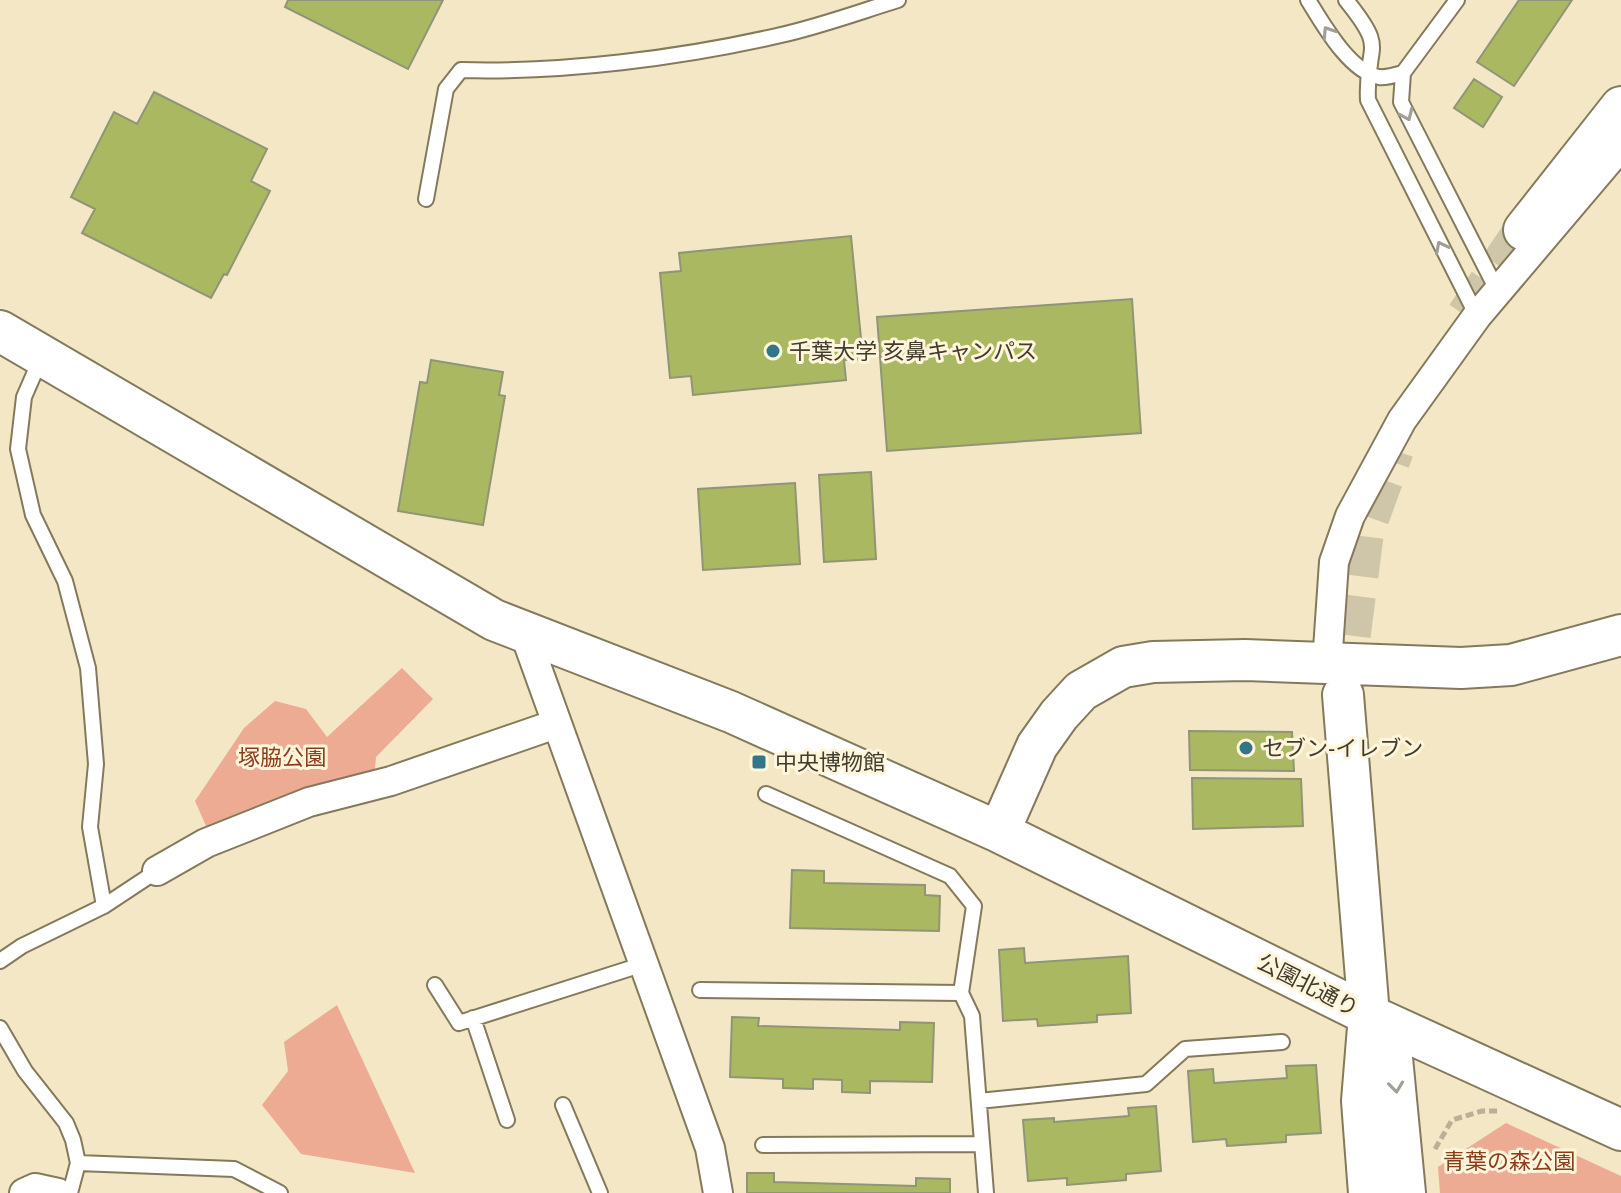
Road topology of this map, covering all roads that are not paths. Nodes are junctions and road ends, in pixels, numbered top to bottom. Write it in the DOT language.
graph roads {
  1 [pos="898,0"];
  2 [pos="1308,0"];
  3 [pos="1346,0"];
  4 [pos="1457,0"];
  5 [pos="1367,72"];
  6 [pos="1403,73"];
  7 [pos="1621,107"];
  8 [pos="1621,146"];
  9 [pos="426,199"];
  10 [pos="1524,230"];
  11 [pos="1498,292"];
  12 [pos="1477,316"];
  13 [pos="0,331"];
  14 [pos="41,357"];
  15 [pos="523,629"];
  16 [pos="1621,635"];
  17 [pos="1335,680"];
  18 [pos="556,724"];
  19 [pos="766,794"];
  20 [pos="999,832"];
  21 [pos="157,871"];
  22 [pos="104,906"];
  23 [pos="0,961"];
  24 [pos="644,964"];
  25 [pos="435,985"];
  26 [pos="700,990"];
  27 [pos="961,993"];
  28 [pos="1369,1015"];
  29 [pos="473,1018"];
  30 [pos="0,1028"];
  31 [pos="1282,1042"];
  32 [pos="979,1101"];
  33 [pos="563,1105"];
  34 [pos="507,1120"];
  35 [pos="1621,1130"];
  36 [pos="982,1144"];
  37 [pos="763,1145"];
  38 [pos="78,1163"];
  39 [pos="24,1193"];
  40 [pos="58,1193"];
  41 [pos="70,1193"];
  42 [pos="280,1193"];
  43 [pos="600,1193"];
  44 [pos="718,1193"];
  45 [pos="986,1193"];
  46 [pos="1369,1193"];
  47 [pos="1405,1193"];
  1 -- 9 [label="lane"];
  5 -- 2 [label="lane, one-way"];
  3 -- 5 [label="lane"];
  4 -- 6 [label="lane"];
  5 -- 6 [label="lane"];
  12 -- 5 [label="lane, one-way"];
  6 -- 11 [label="lane, one-way"];
  7 -- 10 [label="street"];
  8 -- 11 [label="street"];
  11 -- 12 [label="street"];
  12 -- 17 [label="street"];
  13 -- 14 [label="street, 公園北通り"];
  14 -- 15 [label="street, 公園北通り"];
  14 -- 22 [label="lane"];
  15 -- 18 [label="street"];
  15 -- 20 [label="street, 公園北通り"];
  16 -- 17 [label="street"];
  17 -- 20 [label="street"];
  17 -- 28 [label="street"];
  18 -- 21 [label="street"];
  18 -- 24 [label="street"];
  19 -- 27 [label="lane"];
  20 -- 28 [label="street, 公園北通り"];
  21 -- 22 [label="lane"];
  22 -- 23 [label="lane"];
  24 -- 29 [label="lane"];
  24 -- 44 [label="street"];
  25 -- 29 [label="lane"];
  26 -- 27 [label="lane"];
  27 -- 32 [label="lane"];
  28 -- 35 [label="street, 公園北通り"];
  28 -- 46 [label="street"];
  28 -- 47 [label="street, one-way"];
  29 -- 34 [label="lane"];
  30 -- 38 [label="lane"];
  31 -- 32 [label="lane"];
  32 -- 36 [label="lane"];
  33 -- 43 [label="lane"];
  36 -- 37 [label="lane"];
  36 -- 45 [label="lane"];
  38 -- 41 [label="lane"];
  38 -- 42 [label="lane"];
  39 -- 40 [label="street"];
}
